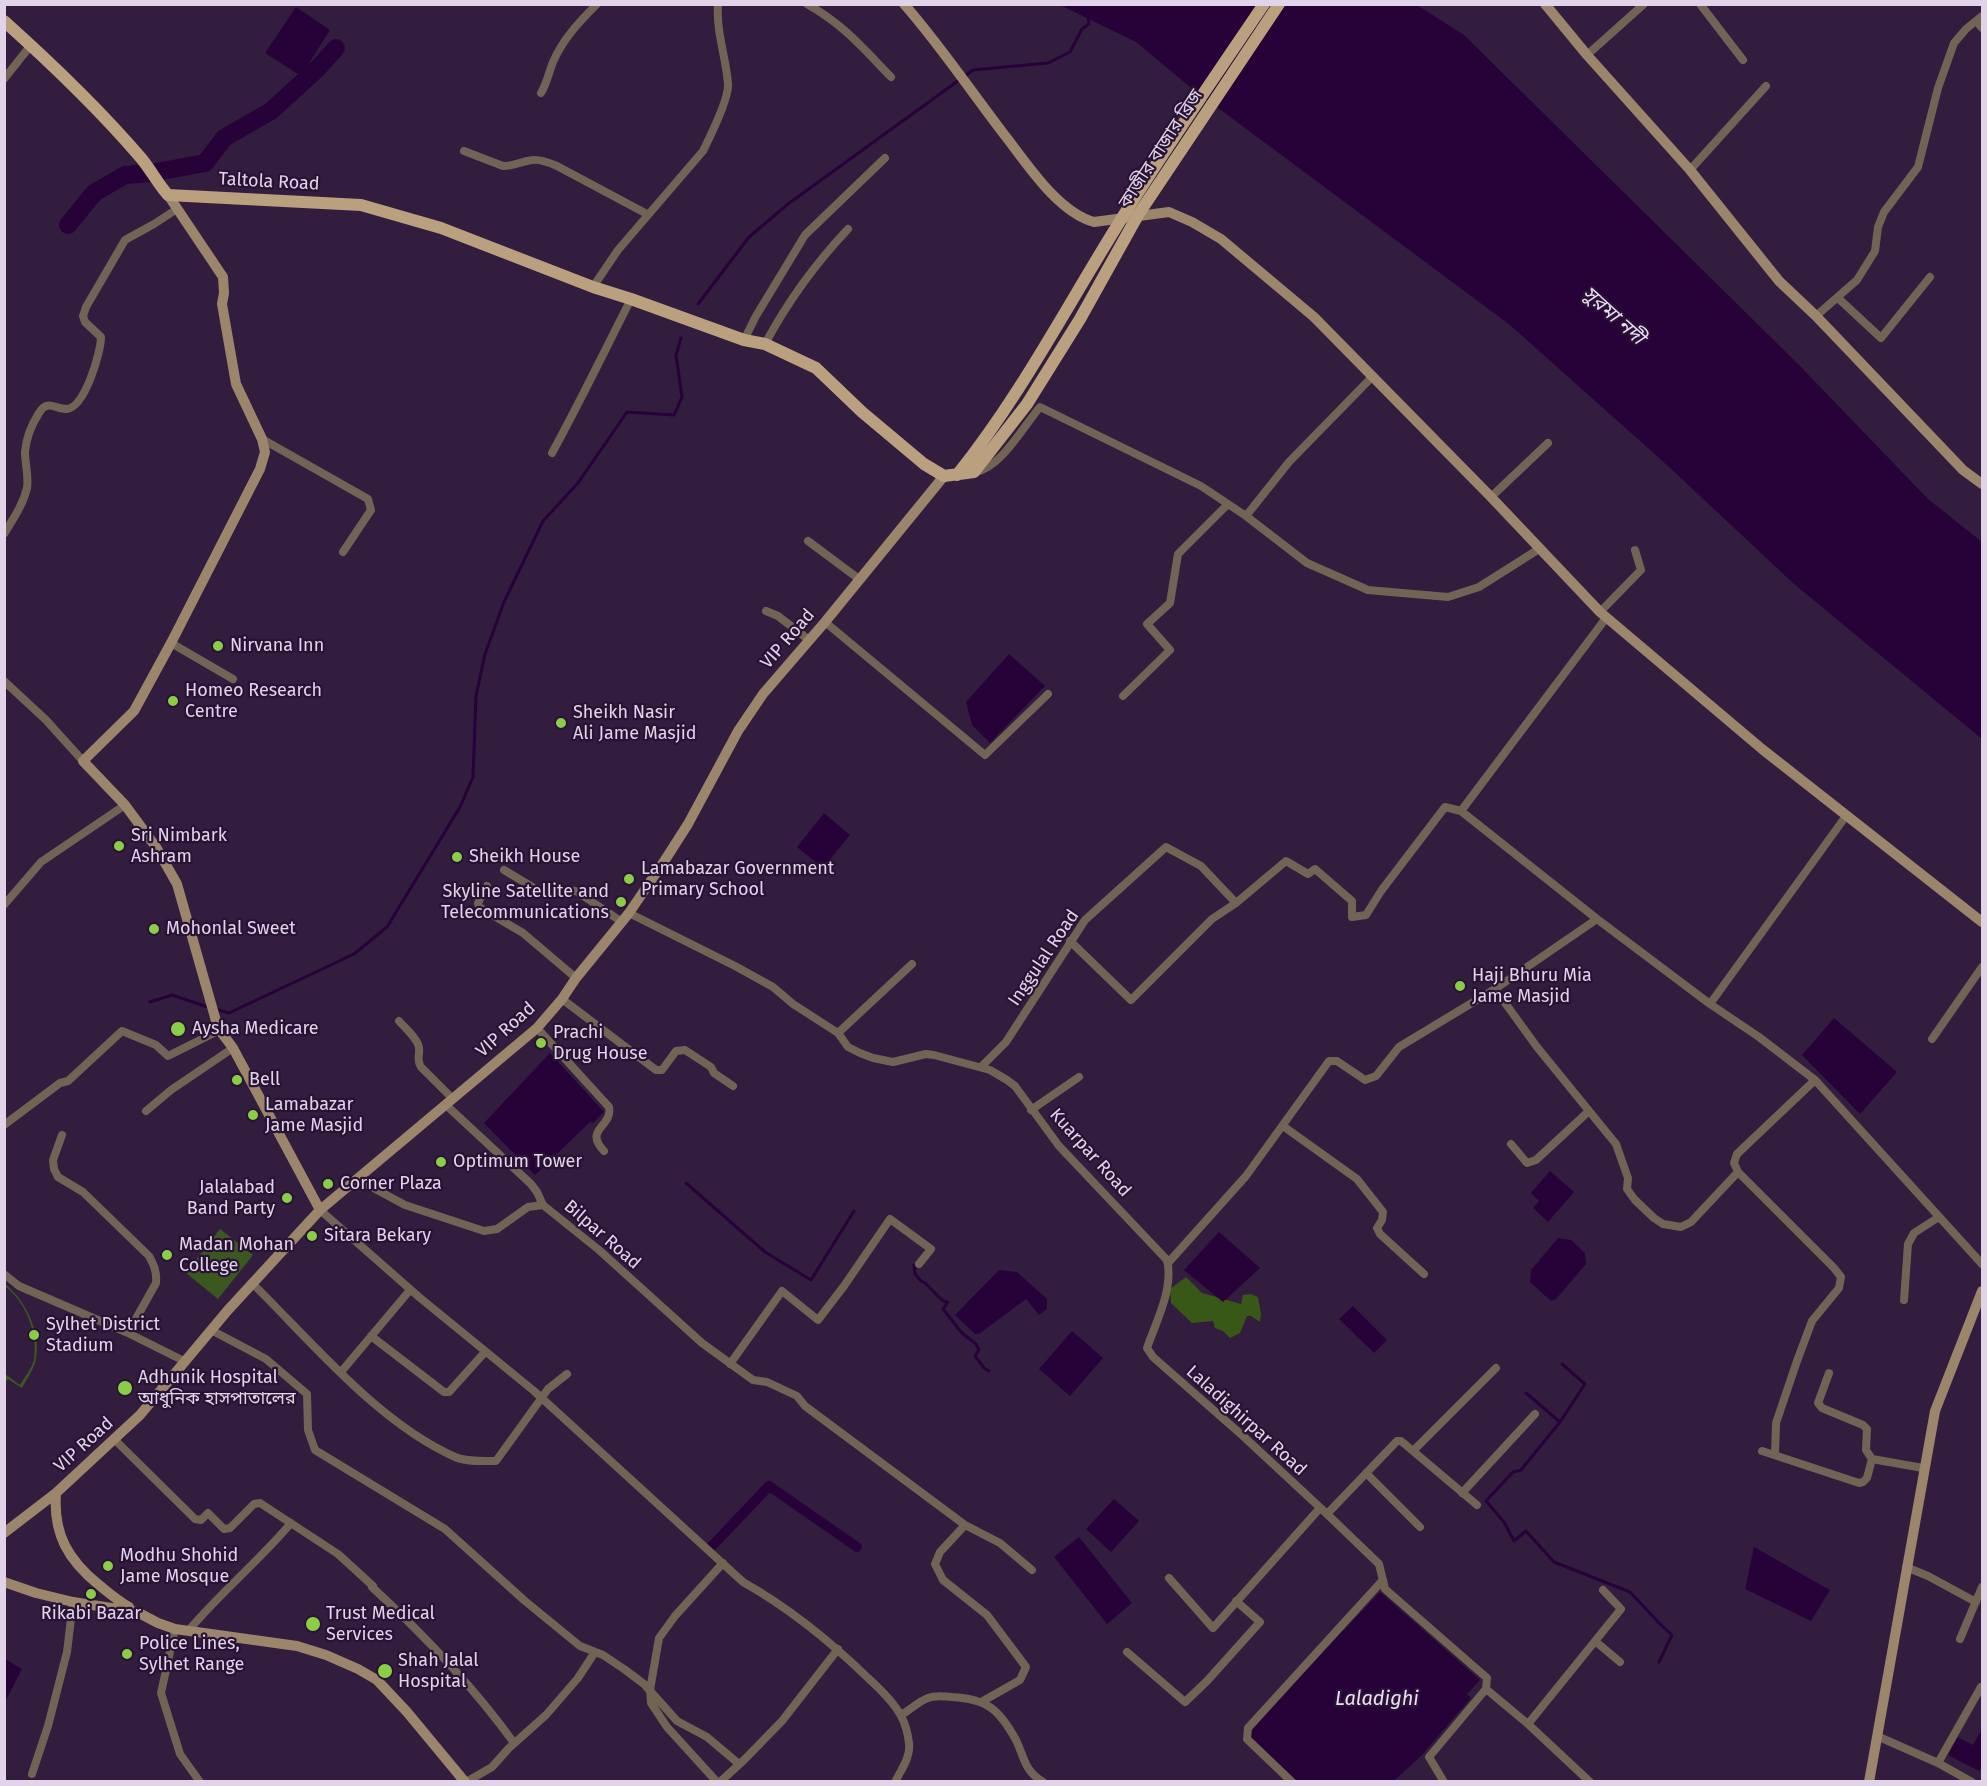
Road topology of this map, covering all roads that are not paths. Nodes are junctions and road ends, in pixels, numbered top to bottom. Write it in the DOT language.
graph roads {
  1 [pos="597,4"];
  2 [pos="718,4"];
  3 [pos="807,4"];
  4 [pos="904,4"];
  5 [pos="1264,4"];
  6 [pos="1280,4"];
  7 [pos="1545,4"];
  8 [pos="1644,4"];
  9 [pos="1701,4"];
  10 [pos="1979,19"];
  11 [pos="4,21"];
  12 [pos="1983,28"];
  13 [pos="31,45"];
  14 [pos="1587,55"];
  15 [pos="1743,60"];
  16 [pos="891,77"];
  17 [pos="4,79"];
  18 [pos="1766,86"];
  19 [pos="541,93"];
  20 [pos="464,151"];
  21 [pos="885,158"];
  22 [pos="1690,170"];
  23 [pos="168,195"];
  24 [pos="177,209"];
  25 [pos="647,214"];
  26 [pos="848,229"];
  27 [pos="1930,277"];
  28 [pos="593,287"];
  29 [pos="1838,298"];
  30 [pos="632,299"];
  31 [pos="1816,316"];
  32 [pos="744,340"];
  33 [pos="765,344"];
  34 [pos="1373,376"];
  35 [pos="262,439"];
  36 [pos="1548,443"];
  37 [pos="552,453"];
  38 [pos="974,472"];
  39 [pos="957,475"];
  40 [pos="944,476"];
  41 [pos="1983,484"];
  42 [pos="1491,497"];
  43 [pos="1228,504"];
  44 [pos="1246,516"];
  45 [pos="4,534"];
  46 [pos="808,541"];
  47 [pos="1539,549"];
  48 [pos="1635,550"];
  49 [pos="343,552"];
  50 [pos="859,579"];
  51 [pos="766,612"];
  52 [pos="1603,615"];
  53 [pos="825,622"];
  54 [pos="809,640"];
  55 [pos="171,643"];
  56 [pos="234,679"];
  57 [pos="4,681"];
  58 [pos="1048,694"];
  59 [pos="1123,696"];
  60 [pos="83,761"];
  61 [pos="125,805"];
  62 [pos="1461,811"];
  63 [pos="1846,816"];
  64 [pos="504,870"];
  65 [pos="487,886"];
  66 [pos="1236,903"];
  67 [pos="4,905"];
  68 [pos="625,918"];
  69 [pos="1597,919"];
  70 [pos="1983,922"];
  71 [pos="1070,941"];
  72 [pos="912,964"];
  73 [pos="1983,967"];
  74 [pos="576,978"];
  75 [pos="1495,989"];
  76 [pos="562,999"];
  77 [pos="1710,1004"];
  78 [pos="399,1021"];
  79 [pos="537,1028"];
  80 [pos="219,1029"];
  81 [pos="838,1033"];
  82 [pos="1932,1040"];
  83 [pos="233,1048"];
  84 [pos="981,1067"];
  85 [pos="1079,1077"];
  86 [pos="1815,1080"];
  87 [pos="733,1086"];
  88 [pos="450,1102"];
  89 [pos="1031,1110"];
  90 [pos="146,1111"];
  91 [pos="1589,1111"];
  92 [pos="4,1125"];
  93 [pos="1283,1126"];
  94 [pos="62,1135"];
  95 [pos="1511,1144"];
  96 [pos="604,1151"];
  97 [pos="1738,1172"];
  98 [pos="357,1179"];
  99 [pos="543,1205"];
  100 [pos="320,1210"];
  101 [pos="1939,1217"];
  102 [pos="1168,1263"];
  103 [pos="919,1264"];
  104 [pos="1983,1264"];
  105 [pos="4,1274"];
  106 [pos="1424,1274"];
  107 [pos="252,1283"];
  108 [pos="410,1290"];
  109 [pos="1983,1291"];
  110 [pos="1904,1300"];
  111 [pos="210,1330"];
  112 [pos="128,1333"];
  113 [pos="371,1336"];
  114 [pos="485,1352"];
  115 [pos="184,1361"];
  116 [pos="730,1364"];
  117 [pos="1496,1368"];
  118 [pos="341,1372"];
  119 [pos="1829,1373"];
  120 [pos="567,1374"];
  121 [pos="542,1398"];
  122 [pos="1535,1414"];
  123 [pos="115,1440"];
  124 [pos="1762,1450"];
  125 [pos="1413,1451"];
  126 [pos="1775,1455"];
  127 [pos="1872,1460"];
  128 [pos="1923,1468"];
  129 [pos="1366,1473"];
  130 [pos="56,1493"];
  131 [pos="1462,1493"];
  132 [pos="1478,1505"];
  133 [pos="1320,1508"];
  134 [pos="1327,1514"];
  135 [pos="291,1523"];
  136 [pos="965,1525"];
  137 [pos="1420,1527"];
  138 [pos="4,1533"];
  139 [pos="723,1563"];
  140 [pos="1906,1567"];
  141 [pos="1032,1570"];
  142 [pos="1169,1578"];
  143 [pos="1383,1580"];
  144 [pos="4,1582"];
  145 [pos="1983,1587"];
  146 [pos="1603,1590"];
  147 [pos="1236,1601"];
  148 [pos="73,1602"];
  149 [pos="1976,1602"];
  150 [pos="137,1612"];
  151 [pos="175,1629"];
  152 [pos="189,1630"];
  153 [pos="1960,1638"];
  154 [pos="1594,1641"];
  155 [pos="838,1649"];
  156 [pos="594,1652"];
  157 [pos="1127,1652"];
  158 [pos="1620,1662"];
  159 [pos="1981,1687"];
  160 [pos="1486,1689"];
  161 [pos="650,1690"];
  162 [pos="982,1701"];
  163 [pos="901,1715"];
  164 [pos="1528,1724"];
  165 [pos="1877,1736"];
  166 [pos="514,1743"];
  167 [pos="1938,1763"];
  168 [pos="739,1764"];
  169 [pos="32,1774"];
  170 [pos="200,1782"];
  171 [pos="465,1782"];
  172 [pos="718,1782"];
  173 [pos="895,1782"];
  174 [pos="1043,1782"];
  175 [pos="1292,1782"];
  176 [pos="1444,1782"];
  177 [pos="1590,1782"];
  178 [pos="1869,1782"];
  179 [pos="1972,1782"];
  1 -- 19 [label="street"];
  2 -- 25 [label="street"];
  3 -- 16 [label="street"];
  4 -- 34 [label="street"];
  5 -- 39 [label="main road"];
  6 -- 38 [label="main road, কাজীর বাজার ব্রিজ"];
  7 -- 14 [label="street"];
  8 -- 14 [label="street"];
  9 -- 15 [label="street"];
  10 -- 12 [label="street"];
  10 -- 29 [label="street"];
  11 -- 13 [label="main road"];
  13 -- 17 [label="street"];
  13 -- 23 [label="main road"];
  14 -- 22 [label="street"];
  18 -- 22 [label="street"];
  20 -- 25 [label="street"];
  21 -- 32 [label="street"];
  22 -- 31 [label="street"];
  23 -- 24 [label="street"];
  23 -- 28 [label="main road, Taltola Road"];
  24 -- 35 [label="street"];
  24 -- 45 [label="street"];
  25 -- 28 [label="street"];
  26 -- 33 [label="street"];
  27 -- 29 [label="street"];
  28 -- 30 [label="main road, Taltola Road"];
  29 -- 31 [label="street"];
  30 -- 32 [label="main road, Taltola Road"];
  30 -- 37 [label="street"];
  31 -- 41 [label="street"];
  32 -- 33 [label="main road, Taltola Road"];
  33 -- 40 [label="main road, Taltola Road"];
  34 -- 42 [label="street"];
  34 -- 44 [label="street"];
  35 -- 49 [label="street"];
  35 -- 55 [label="street"];
  36 -- 42 [label="street"];
  38 -- 39 [label="main road"];
  38 -- 43 [label="street"];
  39 -- 40 [label="main road"];
  40 -- 50 [label="street, VIP Road"];
  42 -- 47 [label="street"];
  43 -- 44 [label="street"];
  43 -- 59 [label="street"];
  44 -- 47 [label="street"];
  46 -- 50 [label="street"];
  47 -- 52 [label="street"];
  48 -- 52 [label="street"];
  50 -- 53 [label="street, VIP Road"];
  51 -- 54 [label="street"];
  52 -- 62 [label="street"];
  52 -- 63 [label="street"];
  53 -- 54 [label="street, VIP Road"];
  53 -- 58 [label="street"];
  54 -- 68 [label="street, VIP Road"];
  55 -- 56 [label="street"];
  55 -- 60 [label="street"];
  57 -- 60 [label="street"];
  60 -- 61 [label="street"];
  61 -- 67 [label="street"];
  61 -- 80 [label="street"];
  62 -- 66 [label="street"];
  62 -- 69 [label="street"];
  63 -- 70 [label="street"];
  63 -- 77 [label="street"];
  64 -- 68 [label="street, Kuarpar Road"];
  65 -- 74 [label="street"];
  66 -- 71 [label="street, Inggulal Road"];
  66 -- 71 [label="street"];
  68 -- 74 [label="street, VIP Road"];
  68 -- 81 [label="street, Kuarpar Road"];
  69 -- 75 [label="street"];
  69 -- 77 [label="street"];
  71 -- 84 [label="street, Inggulal Road"];
  72 -- 81 [label="street"];
  73 -- 82 [label="street"];
  74 -- 76 [label="street, VIP Road"];
  75 -- 91 [label="street"];
  75 -- 93 [label="street"];
  76 -- 79 [label="street, VIP Road"];
  76 -- 87 [label="street"];
  77 -- 86 [label="street"];
  78 -- 88 [label="street"];
  79 -- 88 [label="street, VIP Road"];
  79 -- 96 [label="street"];
  80 -- 83 [label="street"];
  80 -- 92 [label="street"];
  81 -- 84 [label="street, Kuarpar Road"];
  83 -- 90 [label="street"];
  83 -- 100 [label="street"];
  84 -- 89 [label="street, Kuarpar Road"];
  85 -- 89 [label="street"];
  86 -- 97 [label="street"];
  86 -- 101 [label="street"];
  88 -- 98 [label="street, VIP Road"];
  88 -- 99 [label="street"];
  89 -- 102 [label="street, Kuarpar Road"];
  91 -- 95 [label="street"];
  91 -- 97 [label="street"];
  93 -- 102 [label="street"];
  93 -- 106 [label="street"];
  94 -- 112 [label="street"];
  97 -- 126 [label="street"];
  98 -- 99 [label="street, Bilpar Road"];
  98 -- 100 [label="street, VIP Road"];
  99 -- 116 [label="street, Bilpar Road"];
  100 -- 107 [label="street, VIP Road"];
  100 -- 108 [label="street"];
  101 -- 104 [label="street"];
  101 -- 110 [label="street"];
  102 -- 133 [label="street, Laladighirpar Road"];
  103 -- 116 [label="street"];
  105 -- 112 [label="street"];
  107 -- 111 [label="street, VIP Road"];
  107 -- 118 [label="street"];
  108 -- 113 [label="street"];
  108 -- 114 [label="street"];
  109 -- 128 [label="street"];
  111 -- 115 [label="street, VIP Road"];
  111 -- 156 [label="street"];
  112 -- 115 [label="street"];
  113 -- 114 [label="street"];
  113 -- 118 [label="street"];
  114 -- 121 [label="street"];
  115 -- 123 [label="street, VIP Road"];
  116 -- 136 [label="street, Bilpar Road"];
  117 -- 125 [label="street"];
  118 -- 121 [label="street"];
  119 -- 127 [label="street"];
  120 -- 121 [label="street"];
  121 -- 139 [label="street"];
  122 -- 131 [label="street"];
  123 -- 130 [label="street, VIP Road"];
  123 -- 135 [label="street"];
  124 -- 126 [label="street"];
  125 -- 129 [label="street"];
  125 -- 131 [label="street"];
  126 -- 127 [label="street"];
  127 -- 128 [label="street"];
  128 -- 140 [label="street"];
  129 -- 134 [label="street"];
  129 -- 137 [label="street"];
  130 -- 138 [label="street, VIP Road"];
  130 -- 150 [label="street"];
  131 -- 132 [label="street"];
  133 -- 134 [label="street, Laladighirpar Road"];
  133 -- 147 [label="street"];
  134 -- 143 [label="street, Laladighirpar Road"];
  135 -- 152 [label="street"];
  135 -- 166 [label="street"];
  136 -- 141 [label="street, Bilpar Road"];
  136 -- 162 [label="street"];
  139 -- 155 [label="street"];
  139 -- 161 [label="street"];
  140 -- 149 [label="street"];
  140 -- 165 [label="street"];
  142 -- 147 [label="street"];
  143 -- 160 [label="street, Laladighirpar Road"];
  143 -- 175 [label="street"];
  144 -- 148 [label="street"];
  145 -- 149 [label="street"];
  146 -- 154 [label="street"];
  147 -- 157 [label="street"];
  148 -- 150 [label="street"];
  148 -- 169 [label="street"];
  149 -- 153 [label="street"];
  150 -- 151 [label="street"];
  151 -- 152 [label="street"];
  151 -- 170 [label="street"];
  152 -- 171 [label="street"];
  154 -- 158 [label="street"];
  154 -- 164 [label="street"];
  155 -- 163 [label="street"];
  155 -- 168 [label="street"];
  156 -- 161 [label="street"];
  156 -- 166 [label="street"];
  159 -- 167 [label="street"];
  160 -- 164 [label="street"];
  160 -- 176 [label="street"];
  161 -- 168 [label="street"];
  161 -- 172 [label="street"];
  162 -- 163 [label="street"];
  162 -- 174 [label="street"];
  163 -- 173 [label="street"];
  164 -- 177 [label="street"];
  165 -- 167 [label="street"];
  165 -- 178 [label="street"];
  166 -- 171 [label="street"];
  167 -- 179 [label="street"];
  168 -- 172 [label="street"];
}
